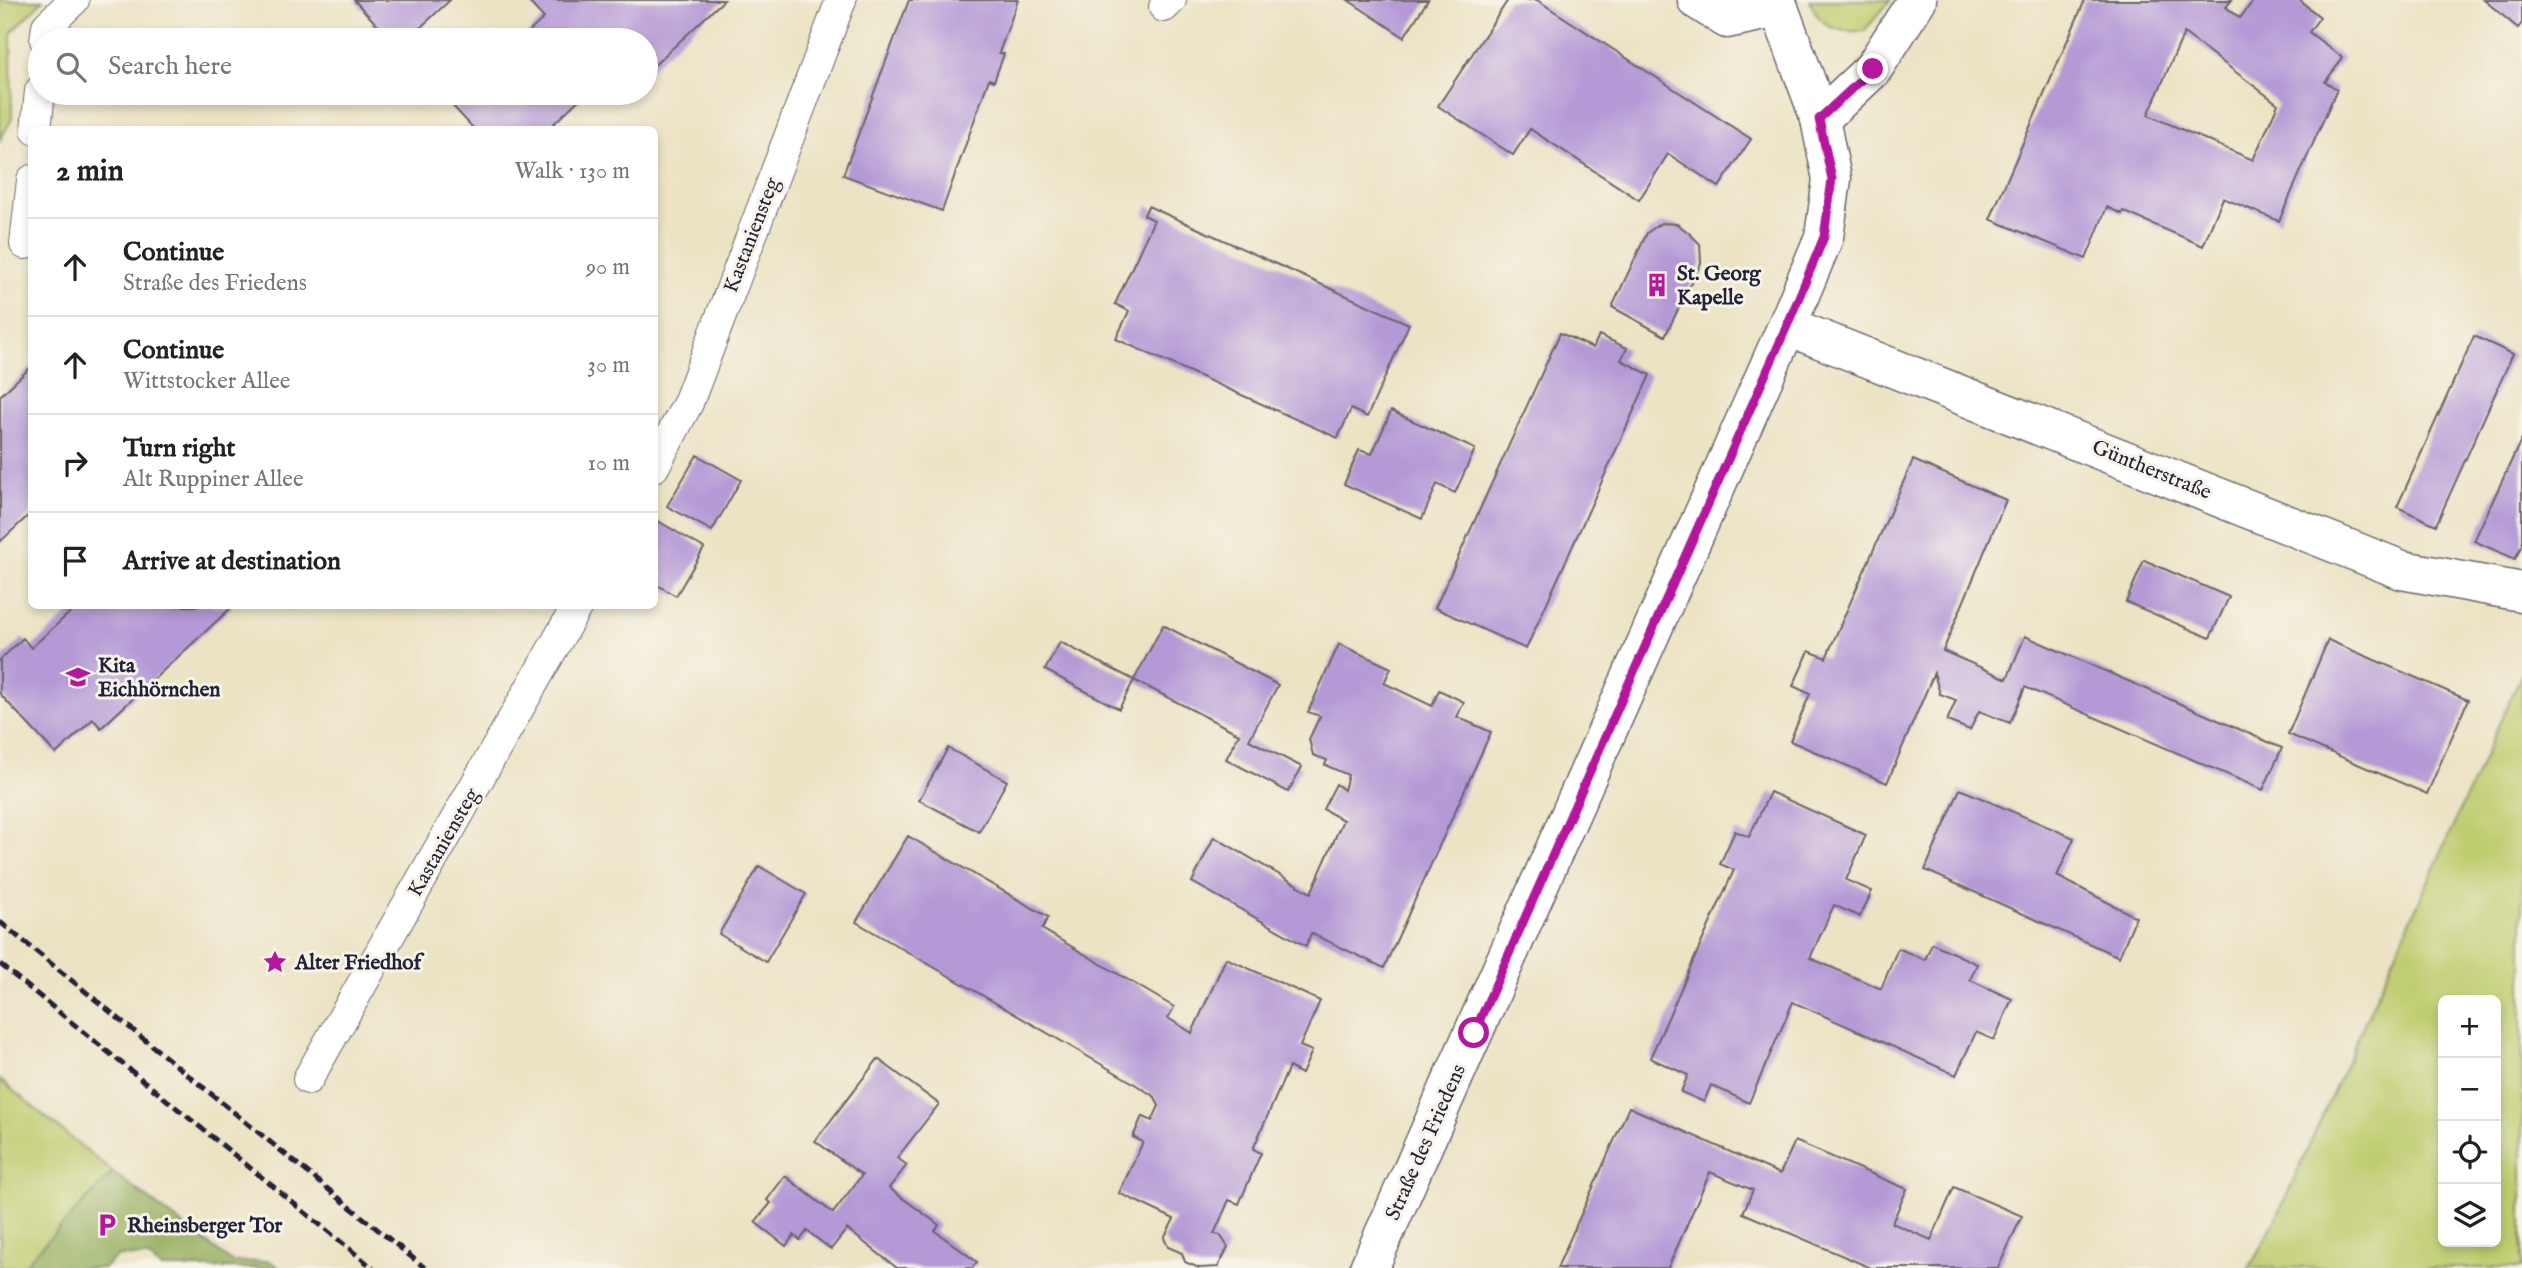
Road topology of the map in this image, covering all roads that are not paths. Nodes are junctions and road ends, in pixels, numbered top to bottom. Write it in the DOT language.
graph roads {
  1 [pos="74,0"];
  2 [pos="841,0"];
  3 [pos="1697,0"];
  4 [pos="1917,0"];
  5 [pos="1777,4"];
  6 [pos="47,28"];
  7 [pos="39,105"];
  8 [pos="1819,119"];
  9 [pos="36,126"];
  10 [pos="28,217"];
  11 [pos="25,244"];
  12 [pos="1787,326"];
  13 [pos="658,459"];
  14 [pos="2522,592"];
  15 [pos="576,609"];
  16 [pos="308,1079"];
  17 [pos="1369,1268"];
  1 -- 6 [label="lane"];
  2 -- 13 [label="lane, Kastaniensteg"];
  3 -- 5 [label="main road"];
  4 -- 8 [label="main road"];
  5 -- 8 [label="main road, Straße des Friedens"];
  7 -- 9 [label="lane"];
  8 -- 12 [label="main road, Straße des Friedens"];
  10 -- 11 [label="lane"];
  12 -- 14 [label="main road, Güntherstraße"];
  12 -- 17 [label="main road, Straße des Friedens"];
  15 -- 16 [label="lane, Kastaniensteg"];
}
